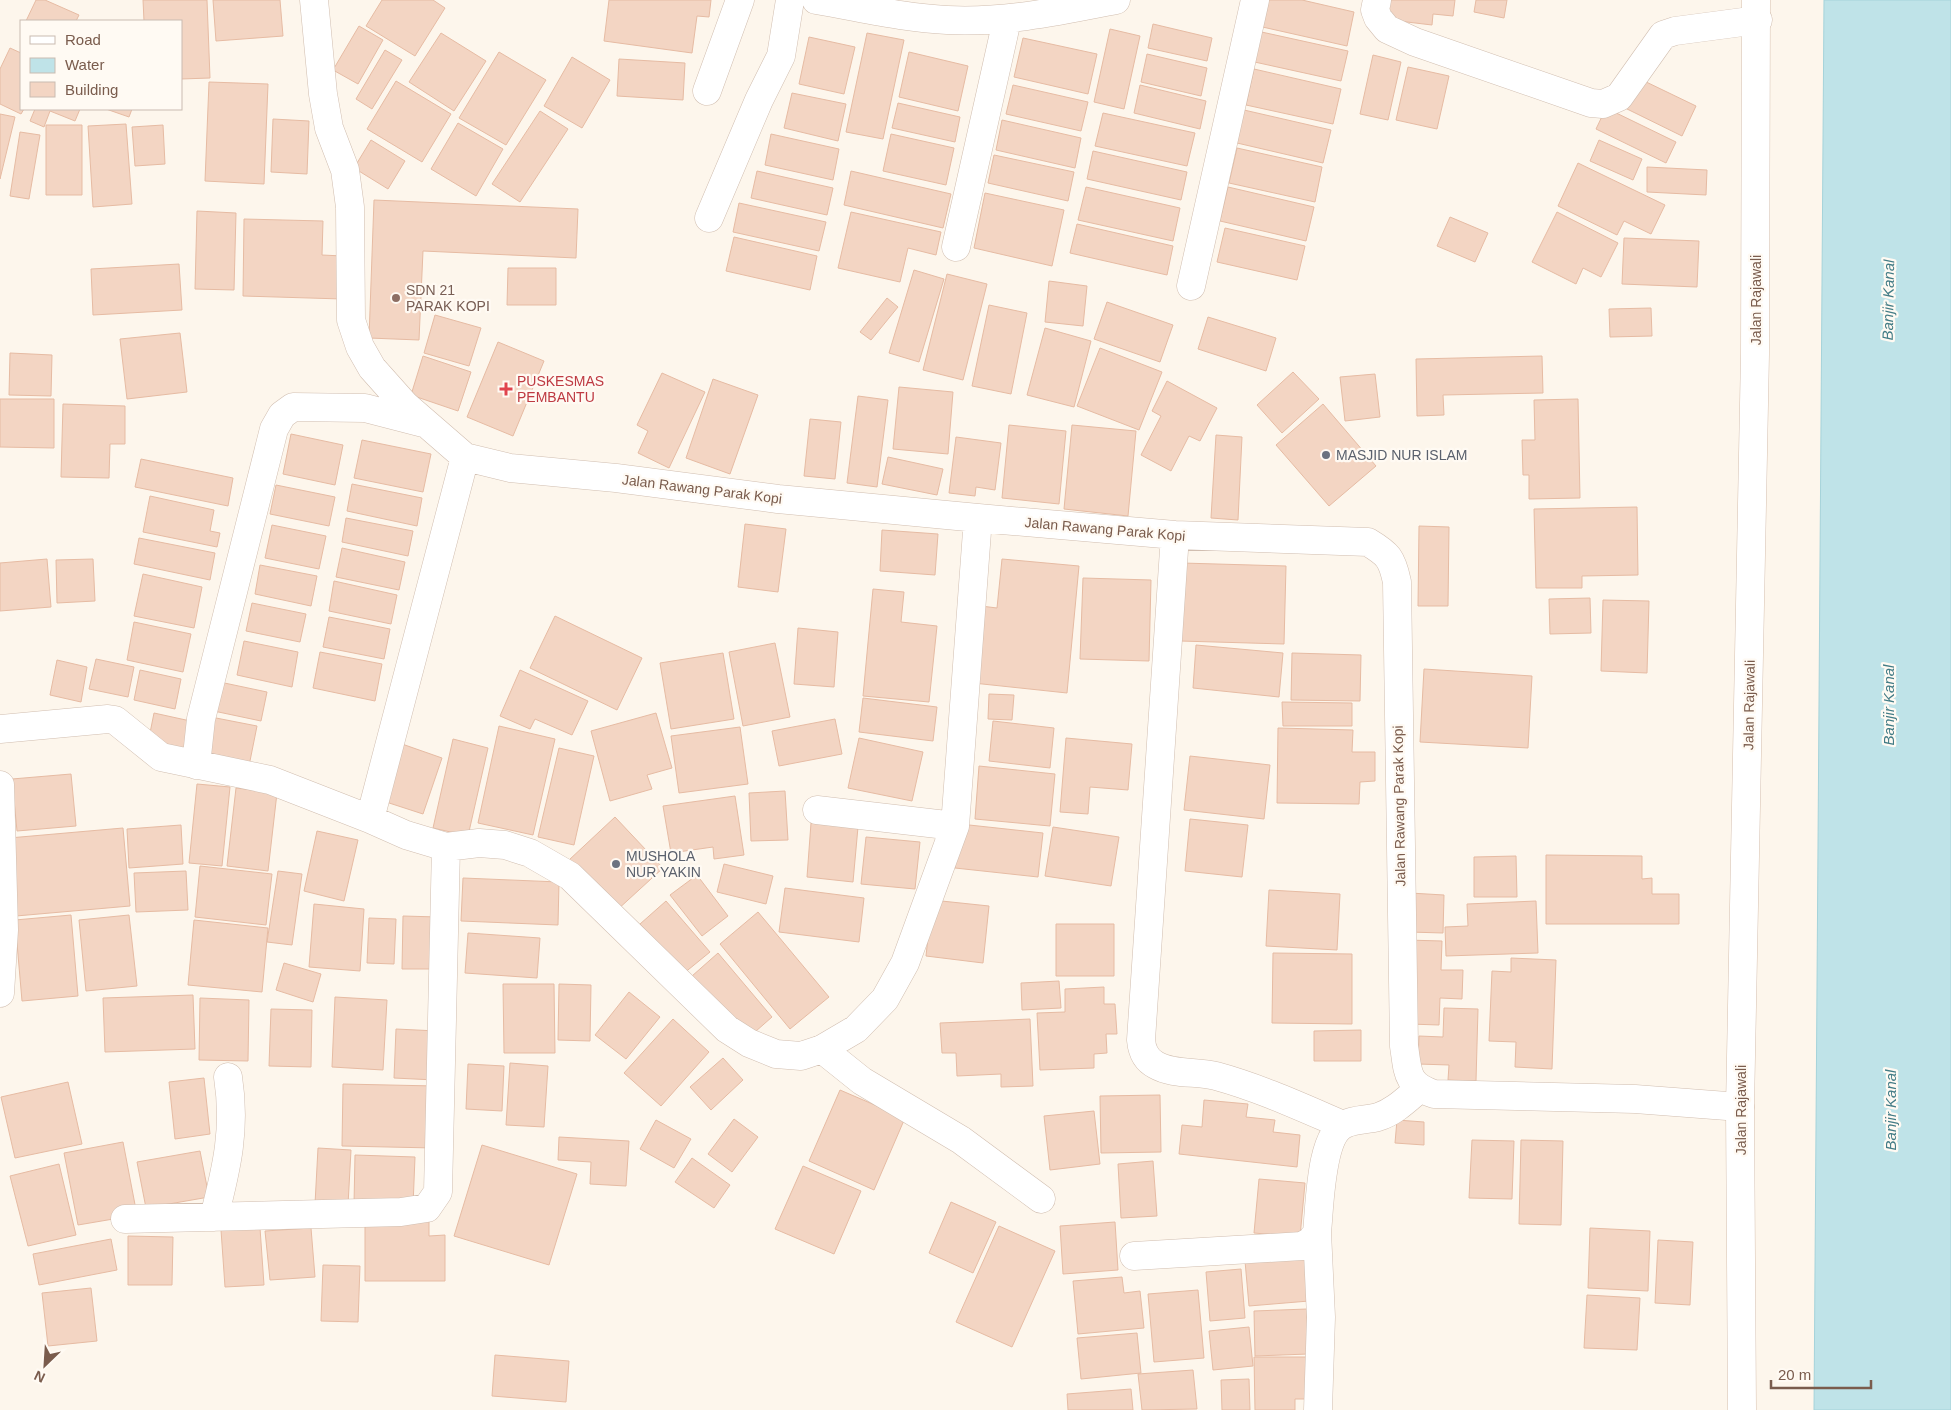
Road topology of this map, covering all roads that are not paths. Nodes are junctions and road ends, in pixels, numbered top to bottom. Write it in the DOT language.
graph roads {
  1 [pos="314,0"];
  2 [pos="740,0"];
  3 [pos="790,0"];
  4 [pos="816,0"];
  5 [pos="1116,0"];
  6 [pos="1255,0"];
  7 [pos="1377,0"];
  8 [pos="1757,10"];
  9 [pos="1006,20"];
  10 [pos="707,91"];
  11 [pos="709,218"];
  12 [pos="956,248"];
  13 [pos="1191,286"];
  14 [pos="427,424"];
  15 [pos="465,457"];
  16 [pos="978,518"];
  17 [pos="1175,535"];
  18 [pos="0,730"];
  19 [pos="196,765"];
  20 [pos="0,785"];
  21 [pos="817,810"];
  22 [pos="370,819"];
  23 [pos="954,826"];
  24 [pos="446,847"];
  25 [pos="0,993"];
  26 [pos="822,1049"];
  27 [pos="228,1077"];
  28 [pos="1419,1089"];
  29 [pos="1740,1106"];
  30 [pos="1342,1125"];
  31 [pos="1041,1199"];
  32 [pos="214,1217"];
  33 [pos="124,1219"];
  34 [pos="1316,1232"];
  35 [pos="1134,1256"];
  36 [pos="1318,1410"];
  37 [pos="1742,1410"];
  1 -- 14 [label="street, Jalan Rawang Parak Kopi"];
  2 -- 10 [label="street"];
  3 -- 11 [label="street"];
  4 -- 9 [label="street"];
  5 -- 9 [label="street"];
  6 -- 13 [label="street"];
  7 -- 8 [label="street"];
  8 -- 29 [label="street, Jalan Rajawali"];
  9 -- 12 [label="street"];
  14 -- 15 [label="street, Jalan Rawang Parak Kopi"];
  14 -- 19 [label="street"];
  15 -- 16 [label="street, Jalan Rawang Parak Kopi"];
  15 -- 22 [label="street"];
  16 -- 17 [label="street, Jalan Rawang Parak Kopi"];
  16 -- 23 [label="street"];
  17 -- 28 [label="street, Jalan Rawang Parak Kopi"];
  17 -- 30 [label="street"];
  18 -- 19 [label="street"];
  19 -- 22 [label="street"];
  20 -- 25 [label="street"];
  21 -- 23 [label="street"];
  22 -- 24 [label="street"];
  23 -- 26 [label="street"];
  24 -- 26 [label="street"];
  24 -- 32 [label="street"];
  26 -- 31 [label="street"];
  27 -- 32 [label="street"];
  28 -- 29 [label="street"];
  28 -- 30 [label="street"];
  29 -- 37 [label="street, Jalan Rajawali"];
  30 -- 34 [label="street"];
  32 -- 33 [label="street"];
  34 -- 35 [label="street"];
  34 -- 36 [label="street"];
}
